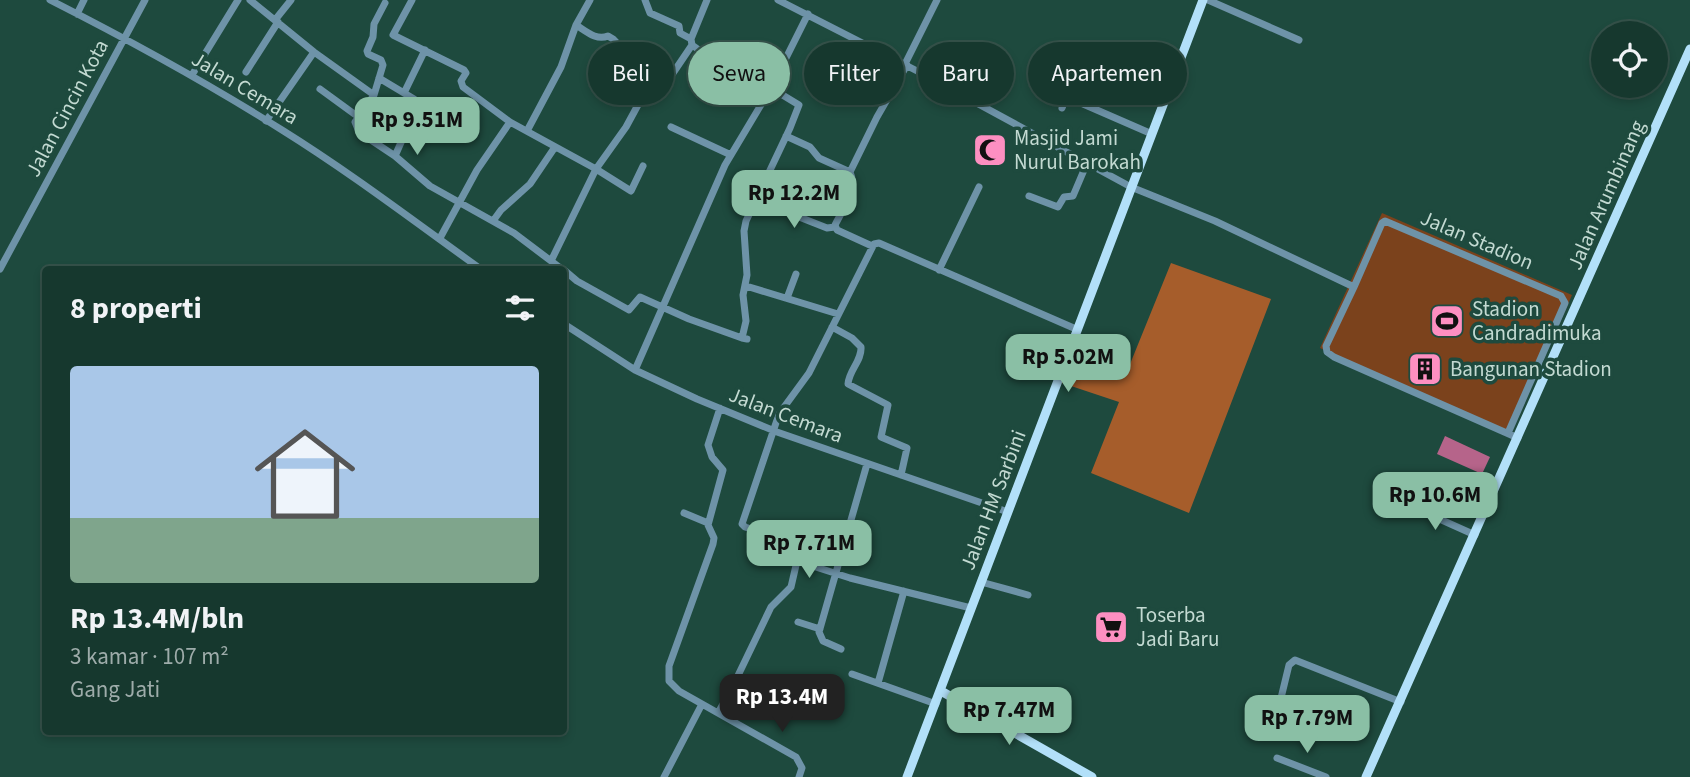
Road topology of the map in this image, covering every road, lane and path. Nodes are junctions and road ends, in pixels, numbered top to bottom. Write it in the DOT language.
graph roads {
  1 [pos="50,0"];
  2 [pos="84,0"];
  3 [pos="145,0"];
  4 [pos="238,0"];
  5 [pos="250,0"];
  6 [pos="291,0"];
  7 [pos="412,0"];
  8 [pos="590,0"];
  9 [pos="645,0"];
  10 [pos="708,0"];
  11 [pos="778,0"];
  12 [pos="937,0"];
  13 [pos="1203,0"];
  14 [pos="1208,0"];
  15 [pos="385,3"];
  16 [pos="78,14"];
  17 [pos="808,14"];
  18 [pos="277,21"];
  19 [pos="576,24"];
  20 [pos="124,37"];
  21 [pos="1299,40"];
  22 [pos="616,42"];
  23 [pos="692,42"];
  24 [pos="688,48"];
  25 [pos="1690,49"];
  26 [pos="425,50"];
  27 [pos="790,51"];
  28 [pos="314,52"];
  29 [pos="906,65"];
  30 [pos="674,71"];
  31 [pos="246,72"];
  32 [pos="192,75"];
  33 [pos="379,78"];
  34 [pos="320,89"];
  35 [pos="404,93"];
  36 [pos="374,95"];
  37 [pos="790,99"];
  38 [pos="638,105"];
  39 [pos="762,105"];
  40 [pos="1085,105"];
  41 [pos="357,116"];
  42 [pos="266,121"];
  43 [pos="510,122"];
  44 [pos="671,127"];
  45 [pos="527,131"];
  46 [pos="1152,134"];
  47 [pos="786,136"];
  48 [pos="555,147"];
  49 [pos="731,155"];
  50 [pos="395,156"];
  51 [pos="1087,163"];
  52 [pos="643,166"];
  53 [pos="596,169"];
  54 [pos="850,173"];
  55 [pos="979,187"];
  56 [pos="1131,187"];
  57 [pos="758,194"];
  58 [pos="1029,196"];
  59 [pos="458,203"];
  60 [pos="493,221"];
  61 [pos="835,227"];
  62 [pos="440,238"];
  63 [pos="872,246"];
  64 [pos="552,260"];
  65 [pos="477,266"];
  66 [pos="559,266"];
  67 [pos="0,269"];
  68 [pos="939,270"];
  69 [pos="567,273"];
  70 [pos="796,274"];
  71 [pos="746,286"];
  72 [pos="1354,287"];
  73 [pos="787,298"];
  74 [pos="662,307"];
  75 [pos="838,314"];
  76 [pos="567,326"];
  77 [pos="832,327"];
  78 [pos="1076,329"];
  79 [pos="635,370"];
  80 [pos="720,408"];
  81 [pos="773,430"];
  82 [pos="1508,433"];
  83 [pos="1518,438"];
  84 [pos="867,464"];
  85 [pos="901,475"];
  86 [pos="1406,504"];
  87 [pos="1008,512"];
  88 [pos="684,513"];
  89 [pos="708,523"];
  90 [pos="1475,535"];
  91 [pos="797,561"];
  92 [pos="836,575"];
  93 [pos="981,582"];
  94 [pos="904,591"];
  95 [pos="1028,594"];
  96 [pos="971,608"];
  97 [pos="797,622"];
  98 [pos="820,629"];
  99 [pos="841,649"];
  100 [pos="852,674"];
  101 [pos="878,683"];
  102 [pos="941,691"];
  103 [pos="1280,698"];
  104 [pos="1401,702"];
  105 [pos="702,704"];
  106 [pos="936,704"];
  107 [pos="718,713"];
  108 [pos="1277,758"];
  109 [pos="664,777"];
  110 [pos="799,777"];
  111 [pos="907,777"];
  112 [pos="1092,777"];
  113 [pos="1326,777"];
  114 [pos="1366,777"];
  1 -- 16 [label="street, Jalan Cemara"];
  2 -- 16 [label="street"];
  3 -- 20 [label="street, Jalan Cincin Kota"];
  4 -- 32 [label="street"];
  5 -- 18 [label="street"];
  6 -- 18 [label="street"];
  7 -- 26 [label="street"];
  8 -- 19 [label="street"];
  9 -- 23 [label="street"];
  10 -- 23 [label="street"];
  11 -- 17 [label="street"];
  12 -- 29 [label="street"];
  13 -- 46 [label="main road, Jalan HM Sarbini"];
  14 -- 21 [label="street"];
  15 -- 33 [label="street"];
  16 -- 20 [label="street, Jalan Cemara"];
  17 -- 27 [label="street"];
  17 -- 29 [label="street"];
  18 -- 28 [label="street"];
  18 -- 31 [label="street"];
  19 -- 22 [label="street"];
  19 -- 45 [label="street"];
  20 -- 32 [label="street, Jalan Cemara"];
  20 -- 67 [label="street, Jalan Cincin Kota"];
  24 -- 30 [label="street"];
  25 -- 83 [label="main road, Jalan Arumbinang"];
  26 -- 35 [label="street"];
  26 -- 43 [label="street"];
  28 -- 36 [label="street"];
  28 -- 42 [label="street"];
  29 -- 51 [label="street"];
  29 -- 54 [label="street"];
  32 -- 42 [label="street, Jalan Cemara"];
  33 -- 35 [label="street"];
  33 -- 36 [label="street"];
  34 -- 41 [label="street"];
  35 -- 50 [label="street"];
  36 -- 41 [label="street"];
  37 -- 47 [label="street"];
  38 -- 53 [label="street"];
  39 -- 49 [label="street"];
  40 -- 46 [label="street"];
  41 -- 50 [label="street"];
  42 -- 62 [label="street, Jalan Cemara"];
  43 -- 45 [label="street"];
  43 -- 59 [label="street"];
  44 -- 49 [label="street"];
  45 -- 48 [label="street"];
  46 -- 56 [label="main road, Jalan HM Sarbini"];
  47 -- 54 [label="street"];
  47 -- 57 [label="street"];
  48 -- 53 [label="street"];
  48 -- 60 [label="street"];
  49 -- 74 [label="street"];
  50 -- 59 [label="street"];
  51 -- 56 [label="street"];
  51 -- 58 [label="street"];
  52 -- 53 [label="street"];
  53 -- 64 [label="street"];
  54 -- 61 [label="street"];
  55 -- 68 [label="street"];
  56 -- 72 [label="street"];
  56 -- 78 [label="main road, Jalan HM Sarbini"];
  57 -- 61 [label="street"];
  57 -- 71 [label="street"];
  59 -- 60 [label="street"];
  59 -- 62 [label="street"];
  60 -- 64 [label="street"];
  61 -- 63 [label="street"];
  62 -- 65 [label="street, Jalan Cemara"];
  63 -- 68 [label="street"];
  63 -- 75 [label="street"];
  64 -- 66 [label="street"];
  68 -- 78 [label="street"];
  69 -- 74 [label="street"];
  70 -- 73 [label="street"];
  71 -- 73 [label="street"];
  71 -- 74 [label="street"];
  72 -- 82 [label="street, Jalan Stadion"];
  72 -- 82 [label="street, Jalan Stadion"];
  73 -- 75 [label="street"];
  74 -- 79 [label="street"];
  75 -- 77 [label="street"];
  76 -- 79 [label="street, Jalan Cemara"];
  77 -- 81 [label="street"];
  77 -- 85 [label="street"];
  78 -- 87 [label="main road, Jalan HM Sarbini"];
  79 -- 80 [label="street, Jalan Cemara"];
  80 -- 81 [label="street, Jalan Cemara"];
  80 -- 89 [label="street"];
  81 -- 84 [label="street, Jalan Cemara"];
  81 -- 91 [label="street"];
  82 -- 83 [label="street, Jalan Stadion"];
  83 -- 90 [label="main road, Jalan Arumbinang"];
  84 -- 85 [label="street, Jalan Cemara"];
  84 -- 92 [label="street"];
  85 -- 87 [label="street, Jalan Cemara"];
  86 -- 90 [label="street"];
  87 -- 93 [label="main road, Jalan HM Sarbini"];
  88 -- 89 [label="street"];
  89 -- 105 [label="street"];
  90 -- 104 [label="main road, Jalan Arumbinang"];
  91 -- 92 [label="street"];
  91 -- 107 [label="street"];
  92 -- 94 [label="street"];
  92 -- 98 [label="street"];
  93 -- 95 [label="street"];
  93 -- 96 [label="main road, Jalan HM Sarbini"];
  94 -- 96 [label="street"];
  94 -- 101 [label="street"];
  96 -- 102 [label="main road, Jalan HM Sarbini"];
  97 -- 98 [label="street"];
  98 -- 99 [label="street"];
  100 -- 101 [label="street"];
  101 -- 106 [label="street"];
  102 -- 106 [label="main road, Jalan HM Sarbini"];
  102 -- 112 [label="main road"];
  103 -- 104 [label="street"];
  104 -- 114 [label="main road, Jalan Arumbinang"];
  105 -- 107 [label="street"];
  105 -- 109 [label="street"];
  106 -- 111 [label="main road, Jalan HM Sarbini"];
  107 -- 110 [label="street"];
  108 -- 113 [label="street"];
}
